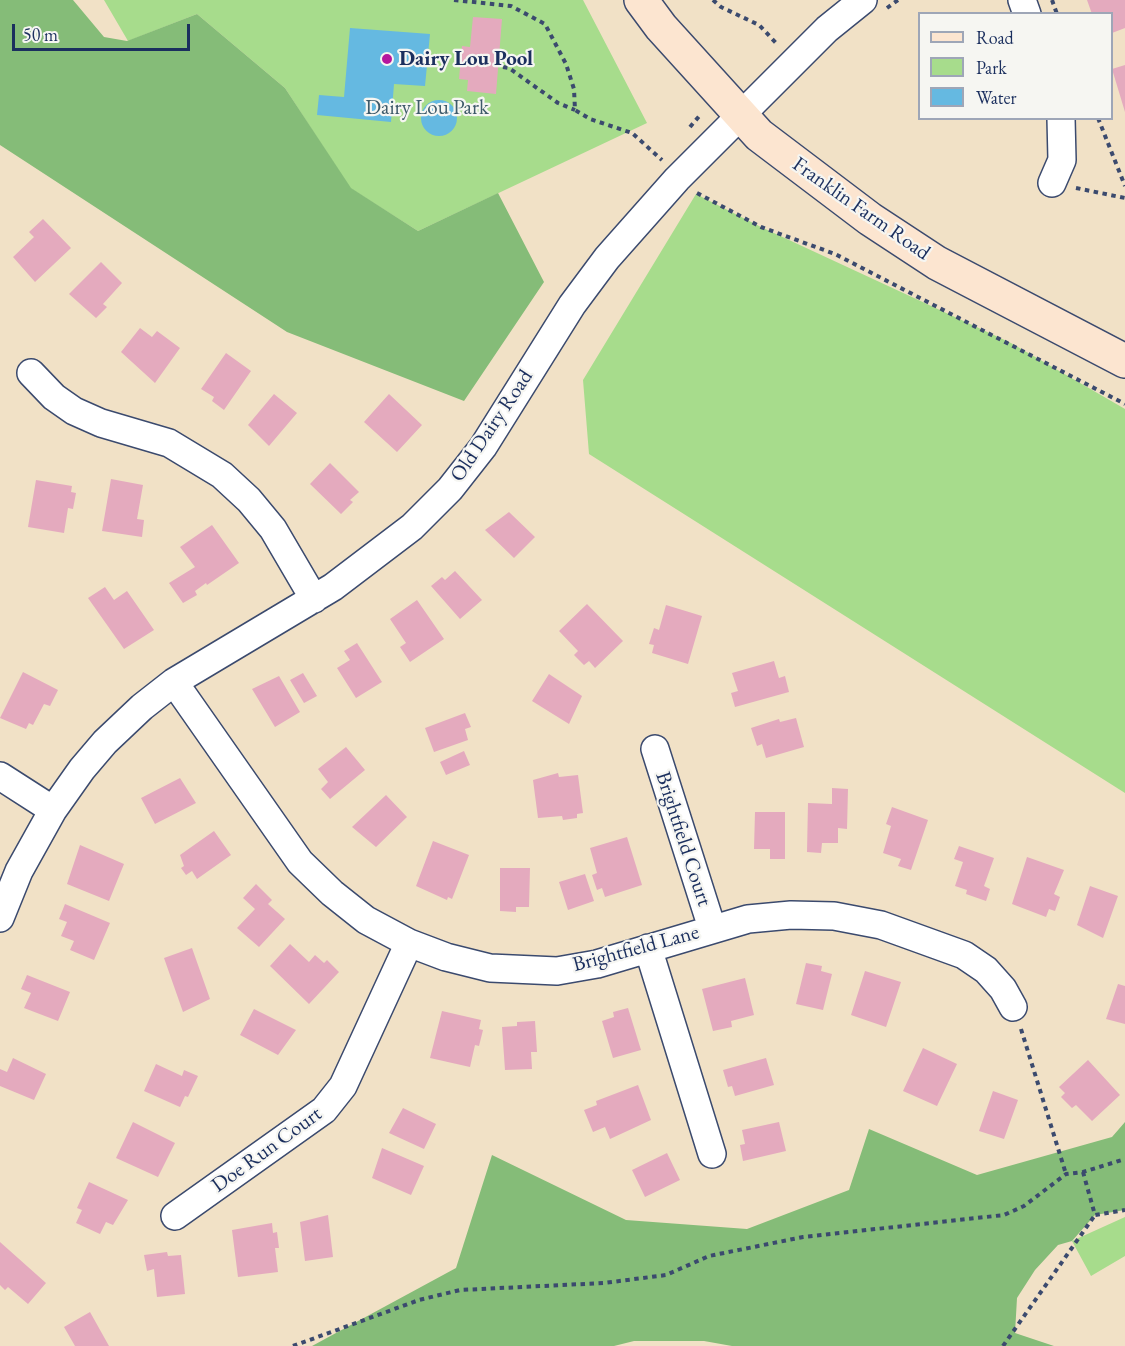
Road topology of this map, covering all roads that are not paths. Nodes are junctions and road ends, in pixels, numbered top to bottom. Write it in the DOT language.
graph roads {
  1 [pos="641,0"];
  2 [pos="863,0"];
  3 [pos="741,115"];
  4 [pos="1061,120"];
  5 [pos="1052,183"];
  6 [pos="1125,361"];
  7 [pos="31,373"];
  8 [pos="314,599"];
  9 [pos="174,682"];
  10 [pos="655,749"];
  11 [pos="0,776"];
  12 [pos="53,810"];
  13 [pos="0,918"];
  14 [pos="712,928"];
  15 [pos="409,943"];
  16 [pos="648,948"];
  17 [pos="1012,1007"];
  18 [pos="712,1154"];
  19 [pos="175,1216"];
  1 -- 3 [label="main road, Franklin Farm Road"];
  2 -- 3 [label="street, Old Dairy Road"];
  3 -- 6 [label="main road, Franklin Farm Road"];
  3 -- 8 [label="street, Old Dairy Road"];
  4 -- 5 [label="street"];
  7 -- 8 [label="street"];
  8 -- 9 [label="street, Old Dairy Road"];
  9 -- 12 [label="street, Old Dairy Road"];
  9 -- 15 [label="street, Brightfield Lane"];
  10 -- 14 [label="street, Brightfield Court"];
  11 -- 12 [label="street"];
  12 -- 13 [label="street, Old Dairy Road"];
  14 -- 16 [label="street, Brightfield Lane"];
  14 -- 17 [label="street, Brightfield Lane"];
  15 -- 16 [label="street, Brightfield Lane"];
  15 -- 19 [label="street, Doe Run Court"];
  16 -- 18 [label="street"];
}
